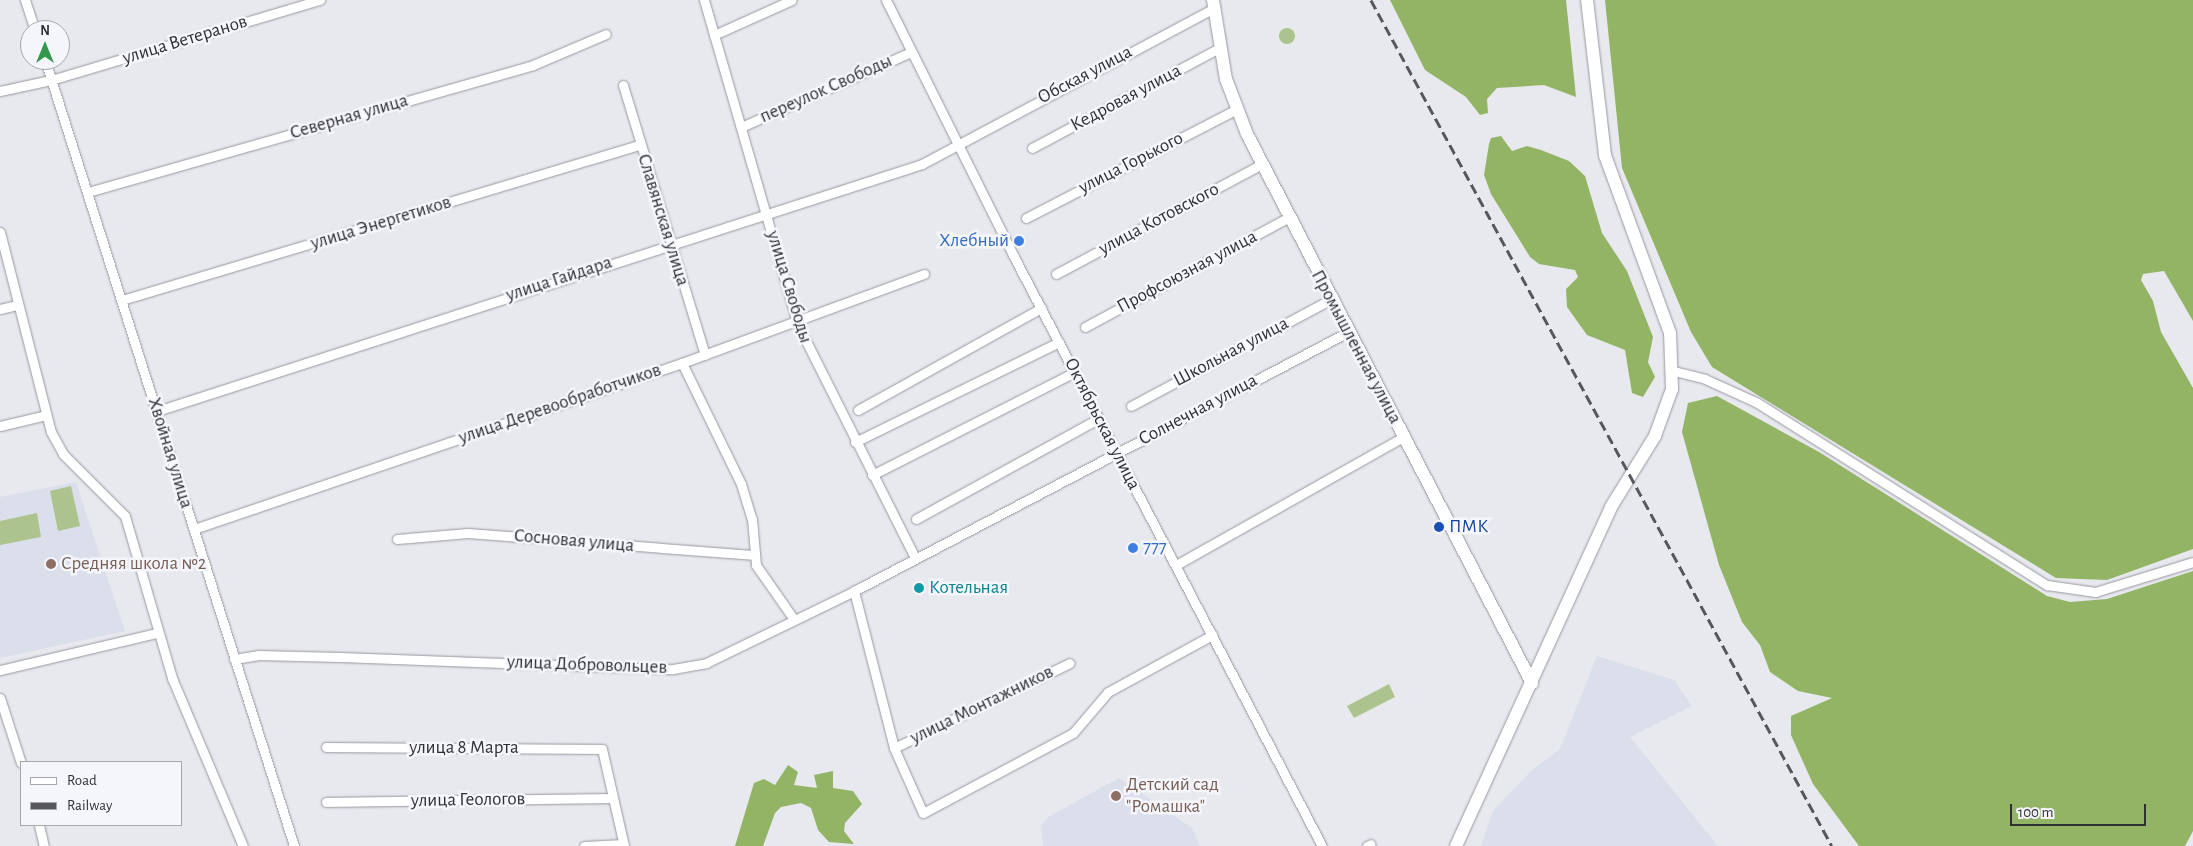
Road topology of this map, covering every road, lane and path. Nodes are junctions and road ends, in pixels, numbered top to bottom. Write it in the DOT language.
graph roads {
  1 [pos="25,0"];
  2 [pos="320,0"];
  3 [pos="704,0"];
  4 [pos="792,0"];
  5 [pos="886,0"];
  6 [pos="1587,0"];
  7 [pos="1213,4"];
  8 [pos="32,20"];
  9 [pos="606,34"];
  10 [pos="714,35"];
  11 [pos="1220,48"];
  12 [pos="912,52"];
  13 [pos="48,70"];
  14 [pos="51,80"];
  15 [pos="623,85"];
  16 [pos="0,91"];
  17 [pos="1237,109"];
  18 [pos="741,127"];
  19 [pos="640,145"];
  20 [pos="959,146"];
  21 [pos="1032,148"];
  22 [pos="1262,164"];
  23 [pos="88,192"];
  24 [pos="766,213"];
  25 [pos="1289,217"];
  26 [pos="1026,218"];
  27 [pos="0,235"];
  28 [pos="670,242"];
  29 [pos="924,274"];
  30 [pos="1056,274"];
  31 [pos="1331,299"];
  32 [pos="122,300"];
  33 [pos="18,305"];
  34 [pos="1041,308"];
  35 [pos="0,309"];
  36 [pos="797,323"];
  37 [pos="1086,327"];
  38 [pos="1348,332"];
  39 [pos="1059,342"];
  40 [pos="705,355"];
  41 [pos="682,363"];
  42 [pos="1674,371"];
  43 [pos="1075,372"];
  44 [pos="1131,406"];
  45 [pos="858,410"];
  46 [pos="157,411"];
  47 [pos="46,414"];
  48 [pos="1098,419"];
  49 [pos="0,426"];
  50 [pos="1403,437"];
  51 [pos="855,442"];
  52 [pos="1117,453"];
  53 [pos="872,475"];
  54 [pos="916,518"];
  55 [pos="194,529"];
  56 [pos="397,540"];
  57 [pos="752,555"];
  58 [pos="915,558"];
  59 [pos="2193,562"];
  60 [pos="1176,565"];
  61 [pos="854,591"];
  62 [pos="793,618"];
  63 [pos="157,633"];
  64 [pos="1212,635"];
  65 [pos="234,660"];
  66 [pos="1070,663"];
  67 [pos="0,670"];
  68 [pos="1532,683"];
  69 [pos="0,698"];
  70 [pos="326,748"];
  71 [pos="894,748"];
  72 [pos="20,761"];
  73 [pos="609,798"];
  74 [pos="326,802"];
  75 [pos="39,826"];
  76 [pos="624,845"];
  77 [pos="44,846"];
  78 [pos="243,846"];
  79 [pos="294,846"];
  80 [pos="584,846"];
  81 [pos="1322,846"];
  82 [pos="1456,846"];
  1 -- 8 [label="street"];
  2 -- 14 [label="street, улица Ветеранов"];
  3 -- 10 [label="street, улица Свободы"];
  4 -- 10 [label="street"];
  5 -- 12 [label="street, Октябрьская улица"];
  6 -- 42 [label="main road"];
  7 -- 11 [label="main road, Промышленная улица"];
  7 -- 20 [label="street, Обская улица"];
  9 -- 23 [label="street, Северная улица"];
  10 -- 18 [label="street, улица Свободы"];
  11 -- 17 [label="main road, Промышленная улица"];
  11 -- 21 [label="street, Кедровая улица"];
  12 -- 18 [label="street, переулок Свободы"];
  12 -- 20 [label="street, Октябрьская улица"];
  13 -- 14 [label="street, Хвойная улица"];
  14 -- 16 [label="street, улица Ветеранов"];
  14 -- 23 [label="street, Хвойная улица"];
  15 -- 19 [label="street, Славянская улица"];
  17 -- 22 [label="main road, Промышленная улица"];
  17 -- 26 [label="street, улица Горького"];
  18 -- 24 [label="street, улица Свободы"];
  19 -- 28 [label="street, Славянская улица"];
  19 -- 32 [label="street, улица Энергетиков"];
  20 -- 24 [label="street, улица Гайдара"];
  20 -- 34 [label="street, Октябрьская улица"];
  22 -- 25 [label="main road, Промышленная улица"];
  22 -- 30 [label="street, улица Котовского"];
  23 -- 32 [label="street, Хвойная улица"];
  24 -- 28 [label="street, улица Гайдара"];
  24 -- 36 [label="street, улица Свободы"];
  25 -- 31 [label="main road, Промышленная улица"];
  25 -- 37 [label="street, Профсоюзная улица"];
  27 -- 33 [label="street"];
  28 -- 40 [label="street, Славянская улица"];
  28 -- 46 [label="street, улица Гайдара"];
  29 -- 36 [label="street, улица Деревообработчиков"];
  31 -- 38 [label="main road, Промышленная улица"];
  31 -- 44 [label="street, Школьная улица"];
  32 -- 46 [label="street, Хвойная улица"];
  33 -- 35 [label="street"];
  33 -- 47 [label="street"];
  34 -- 39 [label="street, Октябрьская улица"];
  34 -- 45 [label="street"];
  36 -- 40 [label="street, улица Деревообработчиков"];
  36 -- 51 [label="street, улица Свободы"];
  38 -- 50 [label="main road, Промышленная улица"];
  38 -- 52 [label="street, Солнечная улица"];
  39 -- 43 [label="street, Октябрьская улица"];
  39 -- 51 [label="street"];
  40 -- 41 [label="street, улица Деревообработчиков"];
  41 -- 55 [label="street, улица Деревообработчиков"];
  41 -- 57 [label="street"];
  42 -- 59 [label="street"];
  42 -- 68 [label="main road"];
  43 -- 48 [label="street, Октябрьская улица"];
  43 -- 53 [label="street"];
  46 -- 55 [label="street, Хвойная улица"];
  47 -- 49 [label="street"];
  47 -- 63 [label="street"];
  48 -- 52 [label="street, Октябрьская улица"];
  48 -- 54 [label="street"];
  50 -- 60 [label="street"];
  50 -- 68 [label="main road, Промышленная улица"];
  51 -- 53 [label="street, улица Свободы"];
  52 -- 58 [label="street, Солнечная улица"];
  52 -- 60 [label="street, Октябрьская улица"];
  53 -- 58 [label="street, улица Свободы"];
  55 -- 65 [label="street, Хвойная улица"];
  56 -- 57 [label="street, Сосновая улица"];
  57 -- 62 [label="street"];
  58 -- 61 [label="street, улица Добровольцев"];
  60 -- 64 [label="street, Октябрьская улица"];
  61 -- 62 [label="street, улица Добровольцев"];
  61 -- 71 [label="street, улица Монтажников"];
  62 -- 65 [label="street, улица Добровольцев"];
  63 -- 67 [label="street"];
  63 -- 78 [label="street"];
  64 -- 71 [label="street, улица Монтажников"];
  64 -- 81 [label="street, Октябрьская улица"];
  65 -- 79 [label="street, Хвойная улица"];
  66 -- 71 [label="street, улица Монтажников"];
  68 -- 82 [label="main road"];
  69 -- 72 [label="street"];
  70 -- 73 [label="street, улица 8 Марта"];
  73 -- 74 [label="street, улица Геологов"];
  73 -- 76 [label="street"];
  75 -- 77 [label="street"];
  76 -- 80 [label="street"];
}
